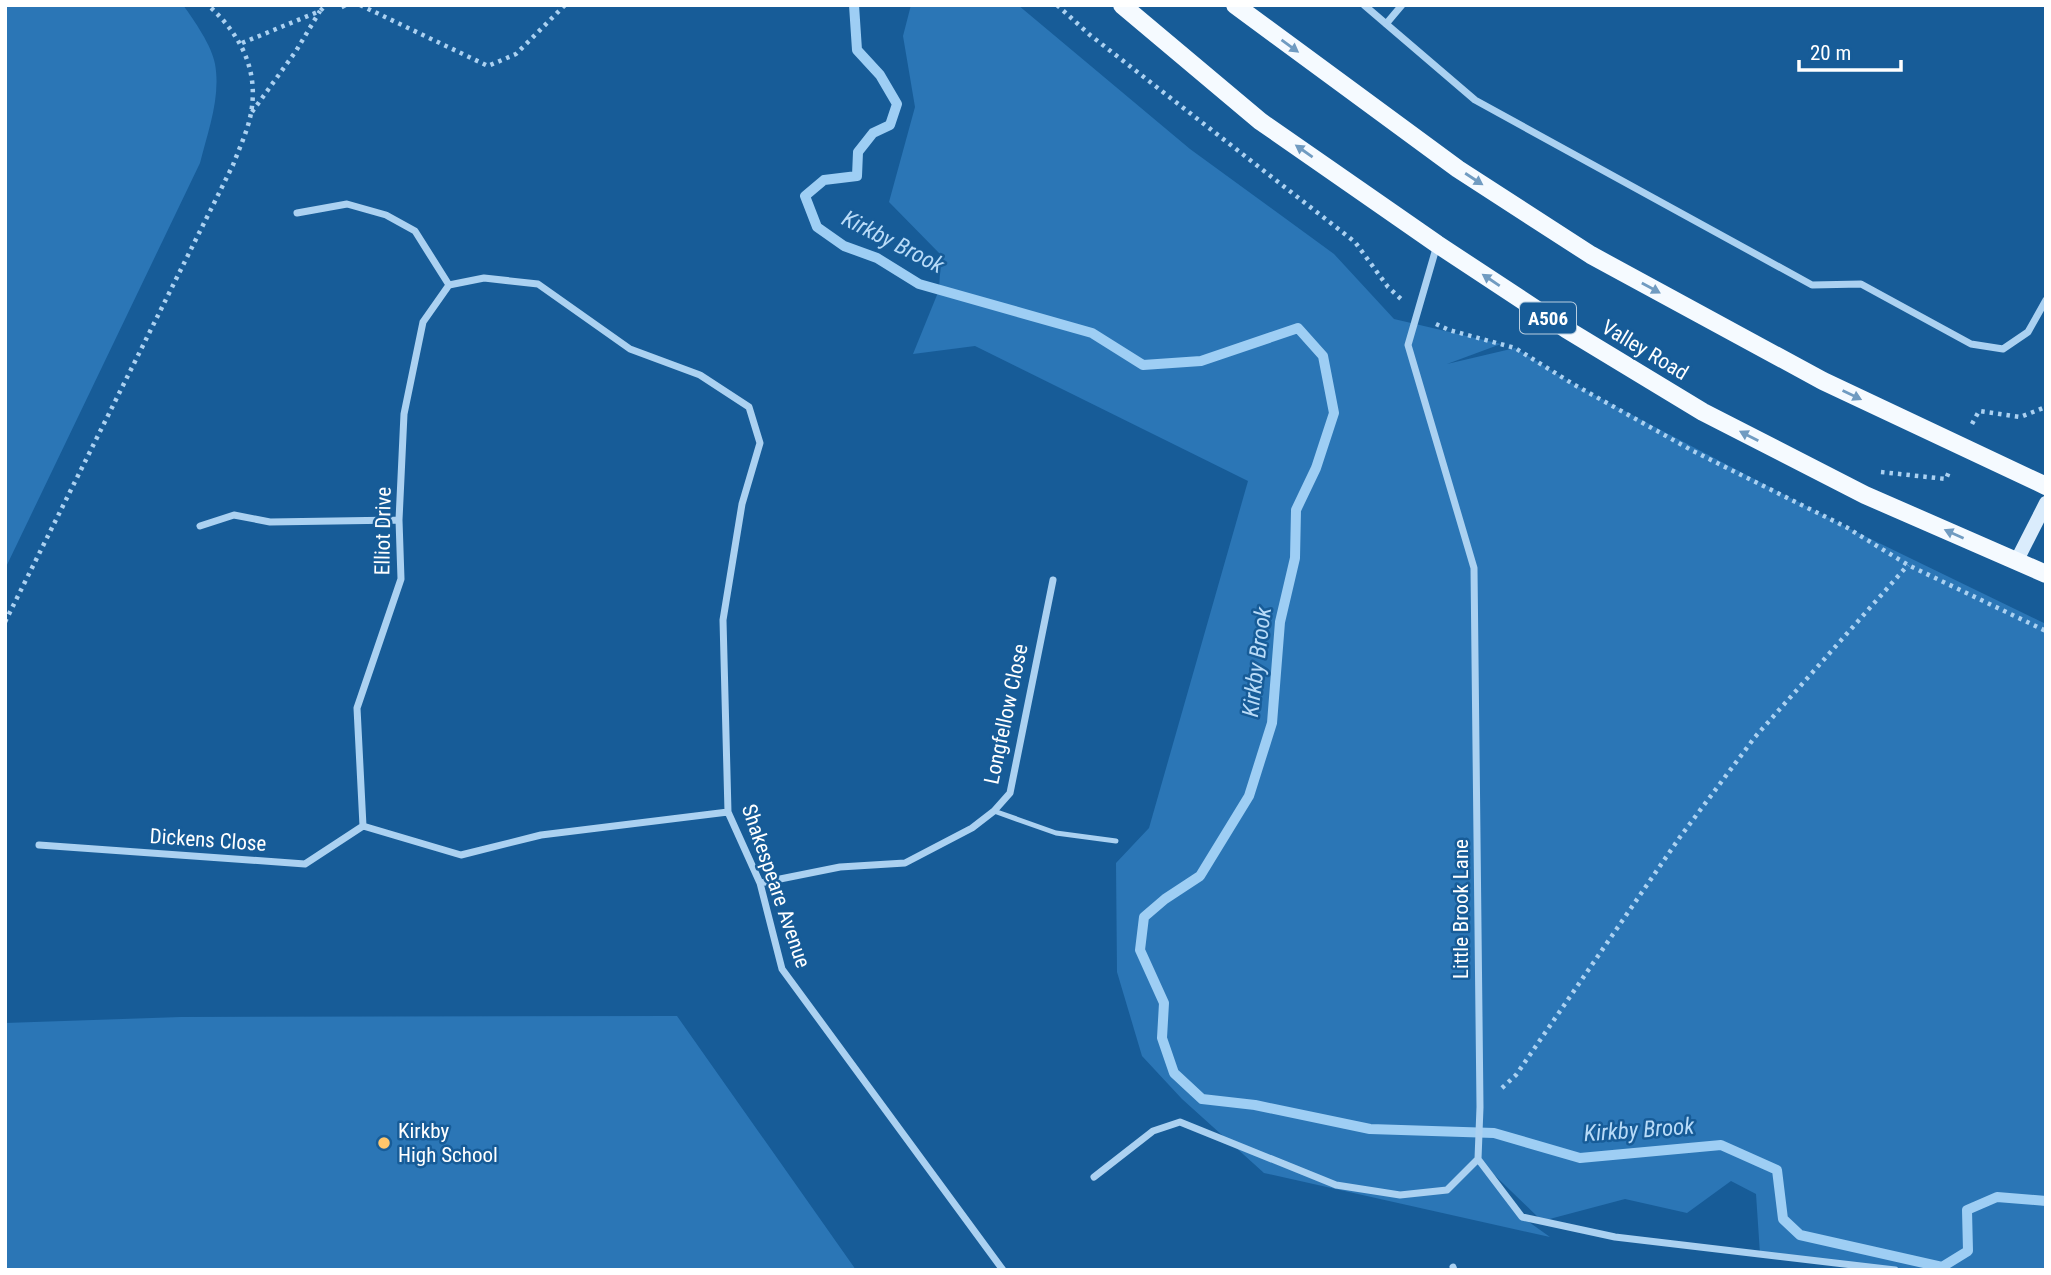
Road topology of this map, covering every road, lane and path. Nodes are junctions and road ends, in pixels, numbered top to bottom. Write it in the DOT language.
graph roads {
  1 [pos="208,5"];
  2 [pos="326,5"];
  3 [pos="360,5"];
  4 [pos="565,5"];
  5 [pos="1057,5"];
  6 [pos="1122,5"];
  7 [pos="1236,5"];
  8 [pos="1364,5"];
  9 [pos="1402,5"];
  10 [pos="320,11"];
  11 [pos="1386,24"];
  12 [pos="242,43"];
  13 [pos="251,114"];
  14 [pos="297,213"];
  15 [pos="1437,244"];
  16 [pos="449,285"];
  17 [pos="2046,300"];
  18 [pos="1417,314"];
  19 [pos="2046,486"];
  20 [pos="2046,503"];
  21 [pos="399,520"];
  22 [pos="200,526"];
  23 [pos="2016,562"];
  24 [pos="1908,565"];
  25 [pos="2046,574"];
  26 [pos="1053,580"];
  27 [pos="5,622"];
  28 [pos="2046,632"];
  29 [pos="994,811"];
  30 [pos="729,812"];
  31 [pos="363,825"];
  32 [pos="1116,841"];
  33 [pos="39,845"];
  34 [pos="760,883"];
  35 [pos="1480,1107"];
  36 [pos="1478,1159"];
  37 [pos="1094,1177"];
  38 [pos="1003,1270"];
  39 [pos="1895,1270"];
  1 -- 12 [label="path"];
  2 -- 10 [label="path"];
  3 -- 4 [label="path"];
  5 -- 18 [label="path"];
  15 -- 6 [label="main road, Valley Road / A506, one-way"];
  7 -- 19 [label="main road, one-way"];
  8 -- 11 [label="street"];
  9 -- 11 [label="street"];
  10 -- 12 [label="path"];
  10 -- 13 [label="path"];
  11 -- 17 [label="street"];
  12 -- 13 [label="path"];
  13 -- 27 [label="path"];
  14 -- 16 [label="street"];
  15 -- 18 [label="street, Little Brook Lane"];
  23 -- 15 [label="main road, Valley Road / A506, one-way"];
  16 -- 21 [label="street, Elliot Drive"];
  16 -- 30 [label="street, Shakespeare Avenue"];
  18 -- 24 [label="path"];
  18 -- 35 [label="street, Little Brook Lane"];
  20 -- 23 [label="main road"];
  21 -- 22 [label="street"];
  21 -- 31 [label="street, Elliot Drive"];
  23 -- 25 [label="main road, Valley Road / A506"];
  24 -- 28 [label="path"];
  24 -- 35 [label="path"];
  26 -- 29 [label="street, Longfellow Close"];
  29 -- 32 [label="lane"];
  29 -- 34 [label="street, Longfellow Close"];
  30 -- 31 [label="street"];
  30 -- 34 [label="street, Shakespeare Avenue"];
  31 -- 33 [label="street, Dickens Close"];
  34 -- 38 [label="street, Shakespeare Avenue"];
  35 -- 36 [label="street, Little Brook Lane"];
  36 -- 37 [label="street"];
  36 -- 39 [label="street"];
}
